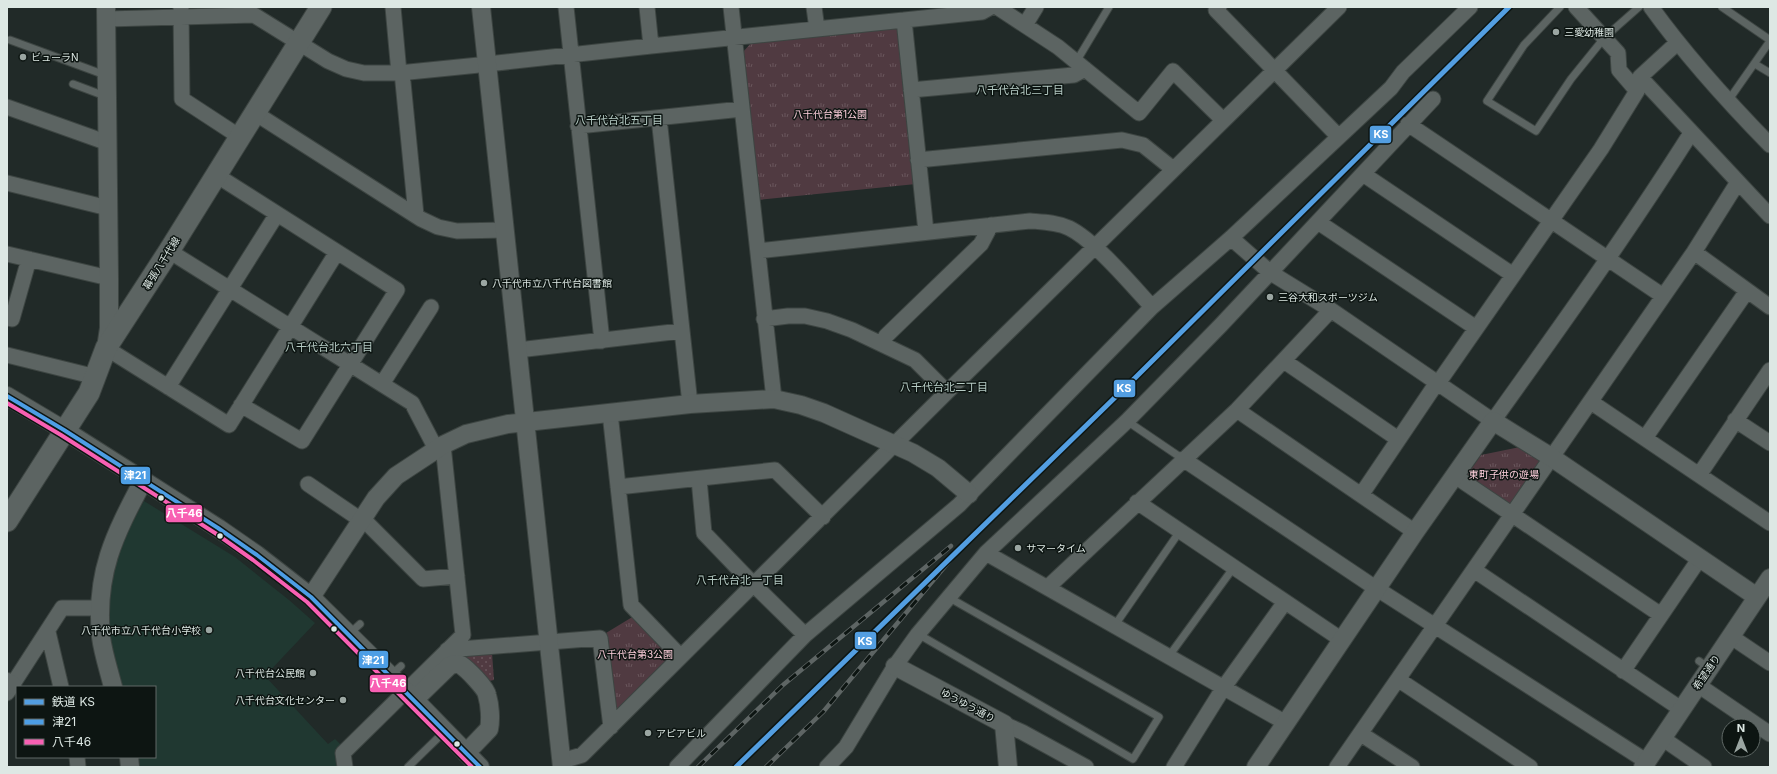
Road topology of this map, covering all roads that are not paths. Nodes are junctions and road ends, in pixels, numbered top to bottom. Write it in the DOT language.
graph roads {
  1 [pos="321,7"];
  2 [pos="393,7"];
  3 [pos="481,7"];
  4 [pos="566,7"];
  5 [pos="647,7"];
  6 [pos="731,7"];
  7 [pos="814,7"];
  8 [pos="991,7"];
  9 [pos="997,7"];
  10 [pos="1036,7"];
  11 [pos="1109,7"];
  12 [pos="1219,7"];
  13 [pos="1339,7"];
  14 [pos="1470,7"];
  15 [pos="1560,7"];
  16 [pos="1576,7"];
  17 [pos="1639,7"];
  18 [pos="1651,7"];
  19 [pos="1722,7"];
  20 [pos="254,11"];
  21 [pos="181,12"];
  22 [pos="106,13"];
  23 [pos="904,20"];
  24 [pos="1025,26"];
  25 [pos="817,29"];
  26 [pos="1605,37"];
  27 [pos="734,38"];
  28 [pos="10,40"];
  29 [pos="1770,40"];
  30 [pos="299,42"];
  31 [pos="1676,43"];
  32 [pos="651,46"];
  33 [pos="571,55"];
  34 [pos="487,64"];
  35 [pos="1755,64"];
  36 [pos="1081,65"];
  37 [pos="1275,70"];
  38 [pos="401,72"];
  39 [pos="1770,73"];
  40 [pos="107,76"];
  41 [pos="73,84"];
  42 [pos="1639,84"];
  43 [pos="911,90"];
  44 [pos="108,97"];
  45 [pos="1433,99"];
  46 [pos="1728,102"];
  47 [pos="7,107"];
  48 [pos="742,109"];
  49 [pos="255,113"];
  50 [pos="659,118"];
  51 [pos="1223,120"];
  52 [pos="1408,124"];
  53 [pos="578,126"];
  54 [pos="1691,132"];
  55 [pos="1338,136"];
  56 [pos="240,137"];
  57 [pos="108,143"];
  58 [pos="1770,145"];
  59 [pos="918,160"];
  60 [pos="1173,169"];
  61 [pos="1363,174"];
  62 [pos="216,175"];
  63 [pos="7,182"];
  64 [pos="1738,182"];
  65 [pos="108,208"];
  66 [pos="1769,213"];
  67 [pos="277,214"];
  68 [pos="416,216"];
  69 [pos="1551,220"];
  70 [pos="1318,222"];
  71 [pos="991,225"];
  72 [pos="505,230"];
  73 [pos="926,232"];
  74 [pos="1231,238"];
  75 [pos="1095,247"];
  76 [pos="169,251"];
  77 [pos="758,251"];
  78 [pos="337,252"];
  79 [pos="1694,252"];
  80 [pos="7,254"];
  81 [pos="1608,258"];
  82 [pos="28,259"];
  83 [pos="1271,274"];
  84 [pos="1513,275"];
  85 [pos="109,278"];
  86 [pos="230,289"];
  87 [pos="1747,291"];
  88 [pos="1663,296"];
  89 [pos="431,307"];
  90 [pos="1152,307"];
  91 [pos="1770,307"];
  92 [pos="1331,310"];
  93 [pos="7,318"];
  94 [pos="764,318"];
  95 [pos="290,327"];
  96 [pos="1476,328"];
  97 [pos="681,331"];
  98 [pos="602,341"];
  99 [pos="883,344"];
  100 [pos="106,348"];
  101 [pos="518,350"];
  102 [pos="7,355"];
  103 [pos="1284,361"];
  104 [pos="350,364"];
  105 [pos="1770,370"];
  106 [pos="96,377"];
  107 [pos="1438,382"];
  108 [pos="382,384"];
  109 [pos="168,387"];
  110 [pos="948,392"];
  111 [pos="7,396"];
  112 [pos="774,400"];
  113 [pos="1591,402"];
  114 [pos="690,404"];
  115 [pos="241,405"];
  116 [pos="1234,410"];
  117 [pos="610,413"];
  118 [pos="1736,420"];
  119 [pos="1127,421"];
  120 [pos="1493,421"];
  121 [pos="526,422"];
  122 [pos="64,430"];
  123 [pos="1644,438"];
  124 [pos="1398,439"];
  125 [pos="1770,443"];
  126 [pos="895,444"];
  127 [pos="440,447"];
  128 [pos="1551,458"];
  129 [pos="1183,459"];
  130 [pos="1699,475"];
  131 [pos="1455,476"];
  132 [pos="699,479"];
  133 [pos="143,481"];
  134 [pos="308,484"];
  135 [pos="618,487"];
  136 [pos="969,494"];
  137 [pos="1361,495"];
  138 [pos="1137,502"];
  139 [pos="1511,515"];
  140 [pos="362,519"];
  141 [pos="7,521"];
  142 [pos="1770,523"];
  143 [pos="814,525"];
  144 [pos="1180,531"];
  145 [pos="1415,532"];
  146 [pos="986,553"];
  147 [pos="1700,558"];
  148 [pos="1234,567"];
  149 [pos="1474,570"];
  150 [pos="457,576"];
  151 [pos="754,585"];
  152 [pos="1048,587"];
  153 [pos="1377,588"];
  154 [pos="1765,588"];
  155 [pos="311,597"];
  156 [pos="948,597"];
  157 [pos="1286,602"];
  158 [pos="100,608"];
  159 [pos="1663,615"];
  160 [pos="1115,625"];
  161 [pos="1436,626"];
  162 [pos="48,632"];
  163 [pos="918,634"];
  164 [pos="805,635"];
  165 [pos="1730,636"];
  166 [pos="1342,640"];
  167 [pos="549,643"];
  168 [pos="450,645"];
  169 [pos="680,656"];
  170 [pos="1169,656"];
  171 [pos="1770,663"];
  172 [pos="895,666"];
  173 [pos="1623,671"];
  174 [pos="1399,680"];
  175 [pos="1698,685"];
  176 [pos="61,686"];
  177 [pos="113,686"];
  178 [pos="9,687"];
  179 [pos="1224,687"];
  180 [pos="410,695"];
  181 [pos="1681,709"];
  182 [pos="1286,723"];
  183 [pos="1004,724"];
  184 [pos="611,727"];
  185 [pos="445,731"];
  186 [pos="1362,734"];
  187 [pos="1770,734"];
  188 [pos="1662,738"];
  189 [pos="466,753"];
  190 [pos="1338,763"];
  191 [pos="562,764"];
  192 [pos="1644,764"];
  193 [pos="1177,765"];
  194 [pos="1697,765"];
  195 [pos="345,767"];
  196 [pos="408,767"];
  197 [pos="480,767"];
  198 [pos="677,767"];
  199 [pos="827,767"];
  200 [pos="1008,767"];
  201 [pos="1086,767"];
  202 [pos="1256,767"];
  203 [pos="1412,767"];
  204 [pos="1530,767"];
  1 -- 30 [label="main road, 幕張八千代線"];
  2 -- 38 [label="street"];
  3 -- 34 [label="street"];
  4 -- 33 [label="street"];
  5 -- 32 [label="street"];
  6 -- 27 [label="street"];
  7 -- 25 [label="street"];
  8 -- 23 [label="street"];
  9 -- 24 [label="street"];
  10 -- 24 [label="street"];
  11 -- 36 [label="lane"];
  12 -- 37 [label="street"];
  13 -- 37 [label="street"];
  14 -- 55 [label="street"];
  15 -- 26 [label="lane"];
  16 -- 26 [label="street"];
  17 -- 26 [label="lane"];
  18 -- 31 [label="street"];
  19 -- 29 [label="lane"];
  20 -- 21 [label="street"];
  20 -- 30 [label="street"];
  21 -- 22 [label="street"];
  21 -- 56 [label="street"];
  22 -- 40 [label="street"];
  23 -- 25 [label="street"];
  23 -- 43 [label="street"];
  24 -- 36 [label="street"];
  25 -- 27 [label="street"];
  26 -- 42 [label="street"];
  27 -- 32 [label="street"];
  27 -- 48 [label="street"];
  28 -- 40 [label="lane"];
  29 -- 35 [label="lane"];
  30 -- 38 [label="street"];
  30 -- 49 [label="main road, 幕張八千代線"];
  31 -- 42 [label="street"];
  31 -- 46 [label="street"];
  32 -- 33 [label="street"];
  33 -- 34 [label="street"];
  33 -- 53 [label="street"];
  34 -- 38 [label="street"];
  34 -- 72 [label="street"];
  35 -- 39 [label="lane"];
  35 -- 46 [label="lane"];
  36 -- 43 [label="street"];
  36 -- 51 [label="street"];
  37 -- 51 [label="street"];
  37 -- 55 [label="street"];
  38 -- 68 [label="street"];
  40 -- 44 [label="street"];
  41 -- 44 [label="lane"];
  42 -- 54 [label="street"];
  42 -- 69 [label="street"];
  43 -- 59 [label="street"];
  44 -- 57 [label="street"];
  45 -- 52 [label="street"];
  46 -- 58 [label="street"];
  47 -- 57 [label="street"];
  48 -- 50 [label="street"];
  48 -- 77 [label="street"];
  49 -- 56 [label="main road, 幕張八千代線"];
  49 -- 68 [label="street"];
  50 -- 53 [label="street"];
  50 -- 97 [label="street"];
  51 -- 60 [label="street"];
  52 -- 61 [label="street"];
  52 -- 69 [label="street"];
  53 -- 98 [label="street"];
  54 -- 64 [label="street"];
  54 -- 81 [label="street"];
  55 -- 74 [label="street"];
  56 -- 62 [label="main road, 幕張八千代線"];
  57 -- 65 [label="street"];
  59 -- 60 [label="street"];
  59 -- 73 [label="street"];
  60 -- 75 [label="street"];
  61 -- 70 [label="street"];
  61 -- 84 [label="street"];
  62 -- 67 [label="street"];
  62 -- 76 [label="main road, 幕張八千代線"];
  63 -- 65 [label="street"];
  64 -- 66 [label="street"];
  64 -- 79 [label="street"];
  65 -- 85 [label="street"];
  67 -- 78 [label="street"];
  67 -- 86 [label="street"];
  68 -- 72 [label="street"];
  69 -- 81 [label="street"];
  69 -- 84 [label="street"];
  70 -- 83 [label="street"];
  70 -- 96 [label="street"];
  71 -- 73 [label="street"];
  71 -- 75 [label="street"];
  71 -- 99 [label="street"];
  72 -- 101 [label="street"];
  73 -- 77 [label="street"];
  74 -- 83 [label="street"];
  74 -- 90 [label="street"];
  75 -- 90 [label="street"];
  75 -- 110 [label="street"];
  76 -- 86 [label="street"];
  76 -- 100 [label="main road, 幕張八千代線"];
  77 -- 94 [label="street"];
  78 -- 95 [label="street"];
  78 -- 104 [label="street"];
  79 -- 87 [label="street"];
  79 -- 88 [label="street"];
  80 -- 82 [label="street"];
  81 -- 88 [label="street"];
  81 -- 120 [label="street"];
  82 -- 85 [label="street"];
  82 -- 93 [label="street"];
  83 -- 92 [label="street"];
  83 -- 119 [label="street"];
  84 -- 96 [label="street"];
  85 -- 100 [label="street"];
  86 -- 95 [label="street"];
  86 -- 109 [label="street"];
  87 -- 91 [label="street"];
  87 -- 123 [label="street"];
  88 -- 113 [label="street"];
  89 -- 108 [label="street"];
  90 -- 136 [label="street"];
  92 -- 103 [label="street"];
  92 -- 107 [label="street"];
  94 -- 99 [label="street"];
  94 -- 112 [label="street"];
  95 -- 104 [label="street"];
  95 -- 115 [label="street"];
  96 -- 107 [label="street"];
  97 -- 98 [label="street"];
  97 -- 114 [label="street"];
  98 -- 101 [label="street"];
  99 -- 110 [label="street"];
  100 -- 106 [label="main road, 幕張八千代線"];
  100 -- 109 [label="street"];
  101 -- 121 [label="street"];
  102 -- 106 [label="street"];
  103 -- 116 [label="street"];
  103 -- 124 [label="street"];
  104 -- 108 [label="street"];
  104 -- 115 [label="street"];
  105 -- 118 [label="street"];
  106 -- 122 [label="main road, 幕張八千代線"];
  107 -- 120 [label="street"];
  107 -- 124 [label="street"];
  108 -- 127 [label="street"];
  109 -- 115 [label="street"];
  110 -- 126 [label="street"];
  111 -- 122 [label="street"];
  112 -- 114 [label="street"];
  112 -- 126 [label="street"];
  113 -- 123 [label="street"];
  113 -- 128 [label="street"];
  114 -- 117 [label="street"];
  116 -- 129 [label="street"];
  116 -- 137 [label="street"];
  117 -- 121 [label="street"];
  117 -- 135 [label="street"];
  118 -- 125 [label="street"];
  118 -- 130 [label="street"];
  119 -- 129 [label="lane"];
  119 -- 146 [label="street"];
  120 -- 128 [label="street"];
  120 -- 131 [label="street"];
  121 -- 127 [label="street"];
  121 -- 167 [label="street"];
  122 -- 133 [label="street"];
  122 -- 141 [label="main road, 幕張八千代線"];
  123 -- 130 [label="street"];
  124 -- 137 [label="street"];
  126 -- 136 [label="street"];
  126 -- 143 [label="street"];
  127 -- 140 [label="street"];
  127 -- 150 [label="street"];
  128 -- 139 [label="street"];
  128 -- 147 [label="street"];
  129 -- 138 [label="street"];
  129 -- 153 [label="street"];
  130 -- 142 [label="street"];
  131 -- 139 [label="street"];
  131 -- 145 [label="street"];
  132 -- 135 [label="street"];
  132 -- 143 [label="street"];
  132 -- 151 [label="street"];
  133 -- 155 [label="street"];
  133 -- 158 [label="street"];
  134 -- 140 [label="street"];
  135 -- 169 [label="street"];
  136 -- 164 [label="street"];
  137 -- 145 [label="street"];
  138 -- 144 [label="street"];
  138 -- 152 [label="street"];
  139 -- 149 [label="street"];
  139 -- 159 [label="street"];
  140 -- 150 [label="street"];
  140 -- 155 [label="street"];
  143 -- 151 [label="street"];
  144 -- 148 [label="street"];
  144 -- 160 [label="lane"];
  145 -- 153 [label="street"];
  146 -- 152 [label="street"];
  146 -- 156 [label="street"];
  147 -- 154 [label="street"];
  147 -- 159 [label="street"];
  148 -- 157 [label="street"];
  148 -- 170 [label="lane"];
  149 -- 161 [label="street"];
  149 -- 173 [label="street"];
  150 -- 168 [label="street"];
  151 -- 164 [label="street"];
  151 -- 169 [label="street"];
  152 -- 160 [label="street"];
  153 -- 161 [label="street"];
  153 -- 166 [label="street"];
  154 -- 165 [label="street, 希望通り"];
  155 -- 180 [label="street"];
  156 -- 163 [label="street"];
  156 -- 163 [label="lane"];
  157 -- 166 [label="street"];
  157 -- 179 [label="street"];
  158 -- 162 [label="street"];
  158 -- 177 [label="street"];
  159 -- 173 [label="street"];
  160 -- 170 [label="street"];
  161 -- 174 [label="street"];
  161 -- 192 [label="street"];
  162 -- 176 [label="street"];
  162 -- 178 [label="street"];
  163 -- 172 [label="street"];
  164 -- 198 [label="street"];
  165 -- 171 [label="street"];
  165 -- 175 [label="street, 希望通り"];
  166 -- 182 [label="street"];
  167 -- 168 [label="street"];
  167 -- 184 [label="street"];
  167 -- 191 [label="street"];
  168 -- 180 [label="street"];
  169 -- 184 [label="street"];
  170 -- 179 [label="street"];
  172 -- 183 [label="street, ゆうゆう通り"];
  172 -- 199 [label="street"];
  173 -- 181 [label="street"];
  174 -- 186 [label="street"];
  174 -- 204 [label="street"];
  175 -- 181 [label="street, 希望通り"];
  175 -- 187 [label="street"];
  179 -- 182 [label="street"];
  179 -- 193 [label="street"];
  180 -- 185 [label="street"];
  180 -- 189 [label="street"];
  180 -- 195 [label="street"];
  181 -- 188 [label="street, 希望通り"];
  182 -- 202 [label="street"];
  183 -- 200 [label="street, ゆうゆう通り"];
  183 -- 201 [label="street"];
  184 -- 191 [label="street"];
  185 -- 189 [label="street"];
  185 -- 196 [label="lane"];
  186 -- 190 [label="street"];
  186 -- 203 [label="street"];
  188 -- 192 [label="street, 希望通り"];
  188 -- 194 [label="street"];
  189 -- 197 [label="street"];
}
